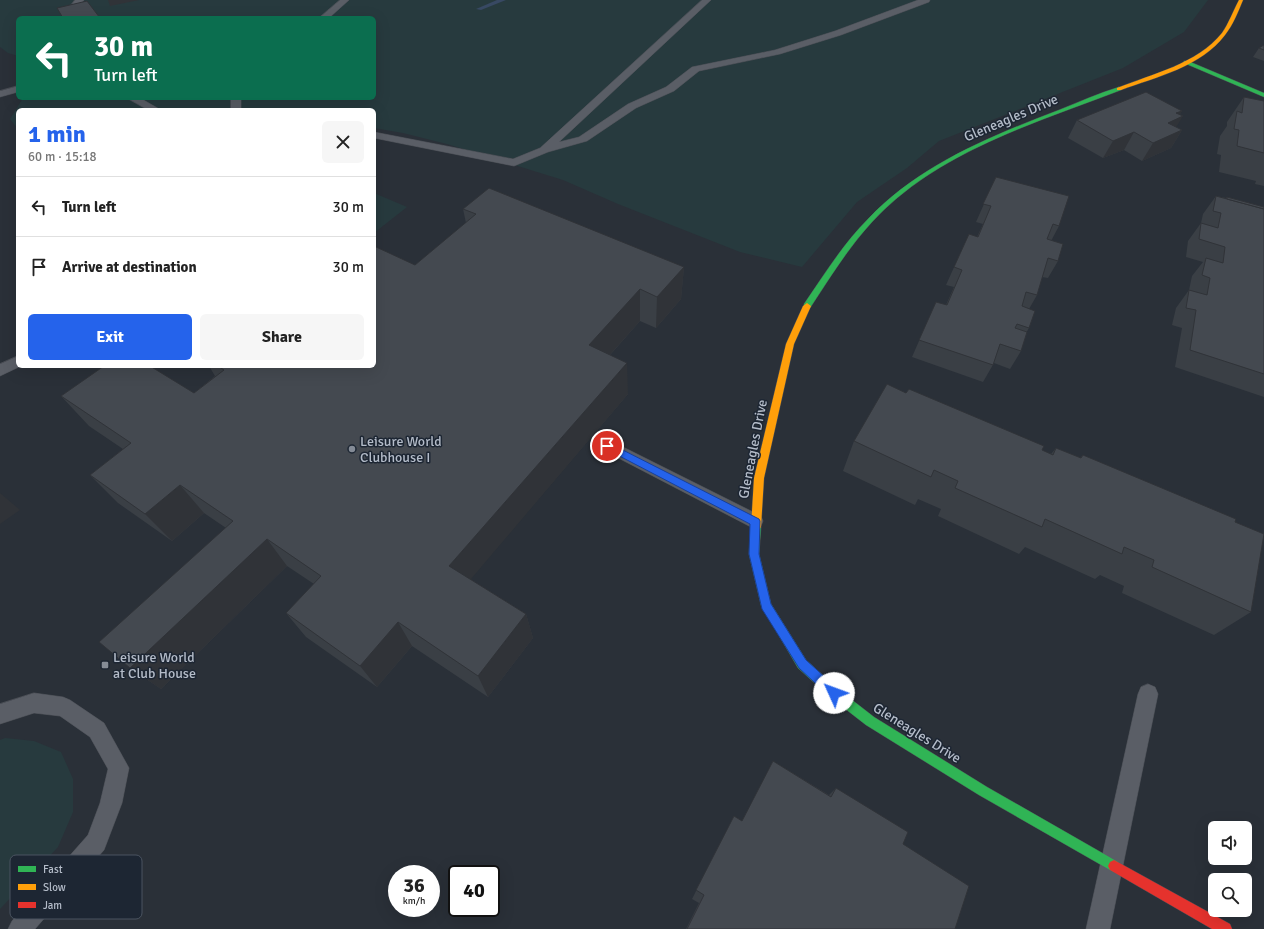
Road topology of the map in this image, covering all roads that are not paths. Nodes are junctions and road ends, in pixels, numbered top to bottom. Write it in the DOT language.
graph roads {
  1 [pos="80,0"];
  2 [pos="345,0"];
  3 [pos="707,0"];
  4 [pos="926,0"];
  5 [pos="1242,0"];
  6 [pos="68,16"];
  7 [pos="326,16"];
  8 [pos="1186,62"];
  9 [pos="16,89"];
  10 [pos="0,94"];
  11 [pos="1264,95"];
  12 [pos="136,100"];
  13 [pos="152,108"];
  14 [pos="376,135"];
  15 [pos="544,150"];
  16 [pos="16,362"];
  17 [pos="0,371"];
  18 [pos="607,446"];
  19 [pos="755,521"];
  20 [pos="1148,694"];
  21 [pos="0,714"];
  22 [pos="85,855"];
  23 [pos="1111,863"];
  24 [pos="29,919"];
  25 [pos="20,929"];
  26 [pos="1098,929"];
  27 [pos="1225,929"];
  1 -- 6 [label="lane"];
  2 -- 7 [label="lane"];
  3 -- 15 [label="lane"];
  4 -- 15 [label="lane"];
  5 -- 8 [label="street, Gleneagles Drive"];
  8 -- 11 [label="street"];
  8 -- 19 [label="street, Gleneagles Drive"];
  9 -- 10 [label="lane"];
  12 -- 13 [label="lane"];
  14 -- 15 [label="lane"];
  16 -- 17 [label="lane"];
  18 -- 19 [label="lane"];
  19 -- 23 [label="street, Gleneagles Drive"];
  20 -- 23 [label="lane"];
  21 -- 22 [label="lane"];
  23 -- 26 [label="lane"];
  23 -- 27 [label="street, Gleneagles Drive"];
  24 -- 25 [label="lane"];
}
